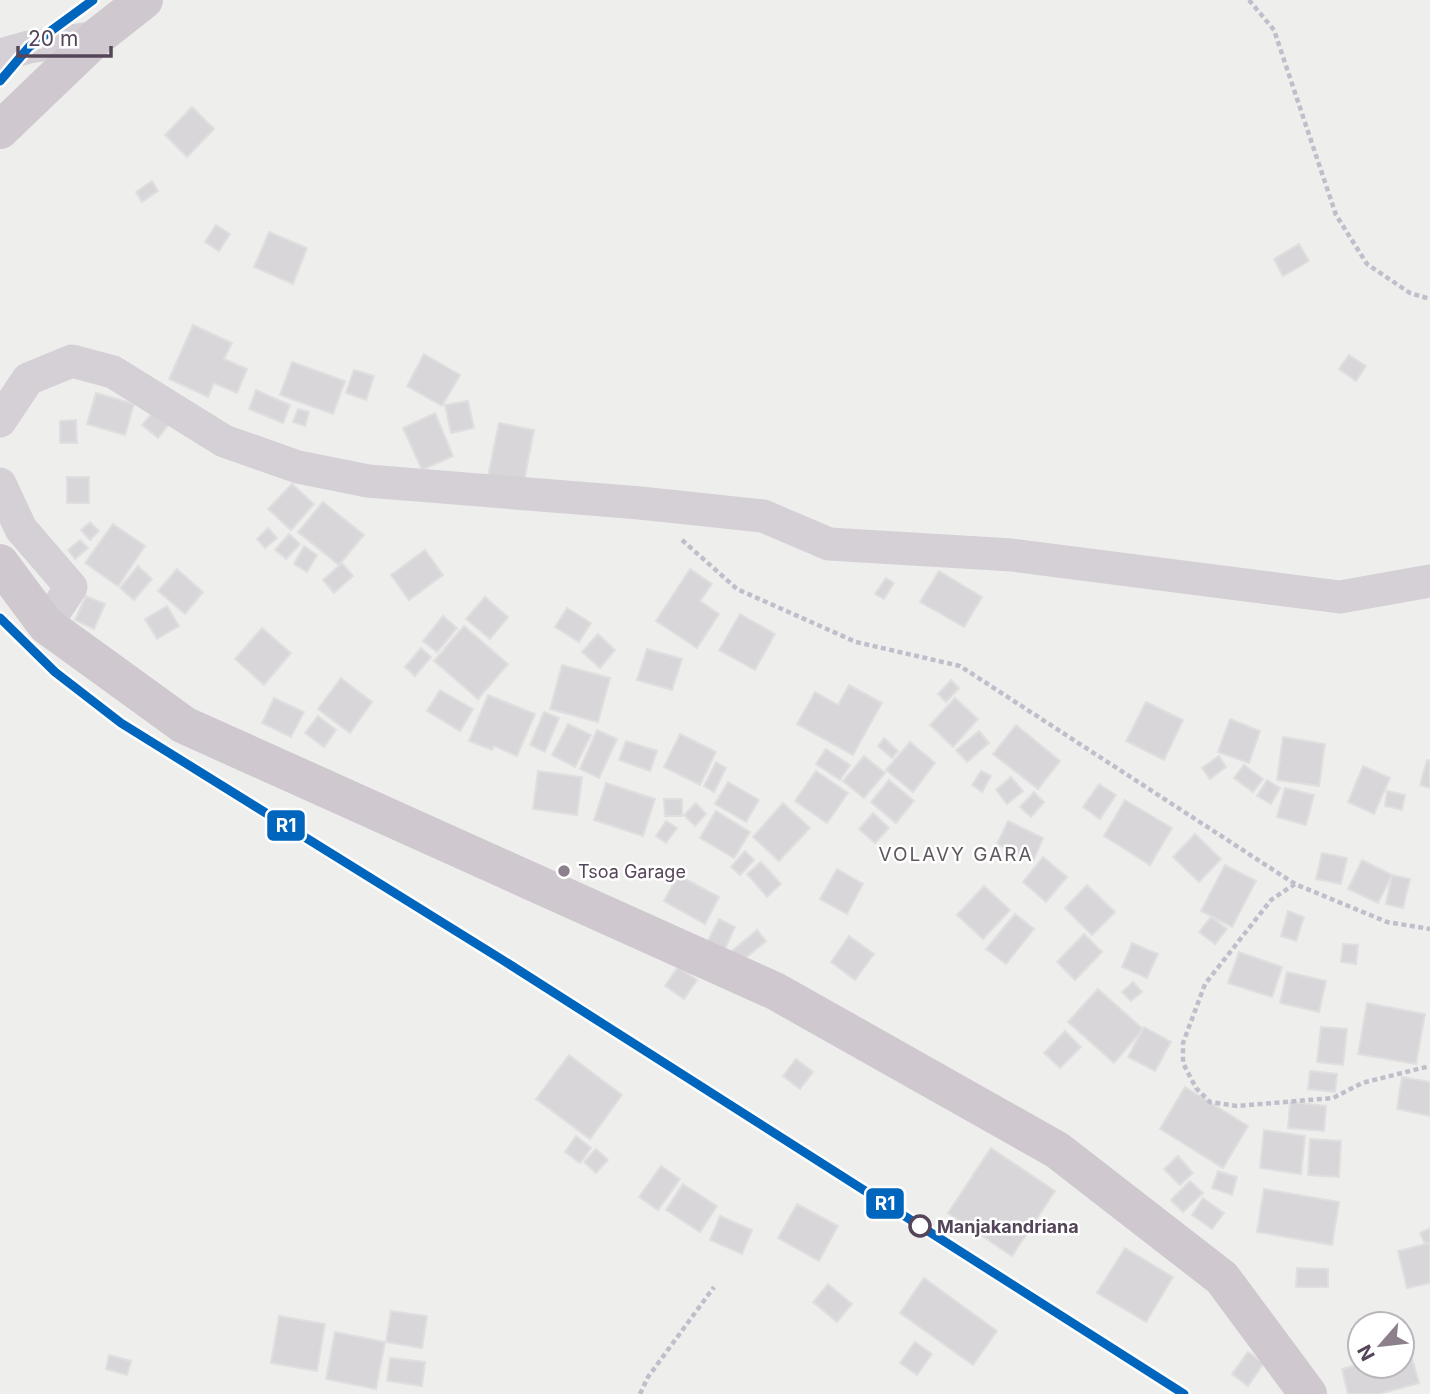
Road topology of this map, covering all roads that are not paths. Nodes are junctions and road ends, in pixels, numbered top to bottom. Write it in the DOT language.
graph roads {
  1 [pos="144,0"];
  2 [pos="97,37"];
  3 [pos="0,55"];
  4 [pos="0,130"];
  5 [pos="0,421"];
  6 [pos="0,484"];
  7 [pos="0,564"];
  8 [pos="1430,581"];
  9 [pos="46,625"];
  10 [pos="1308,1394"];
  1 -- 2 [label="main road"];
  2 -- 3 [label="street"];
  2 -- 4 [label="main road"];
  5 -- 8 [label="street"];
  6 -- 9 [label="street"];
  7 -- 9 [label="main road"];
  9 -- 10 [label="main road"];
}
